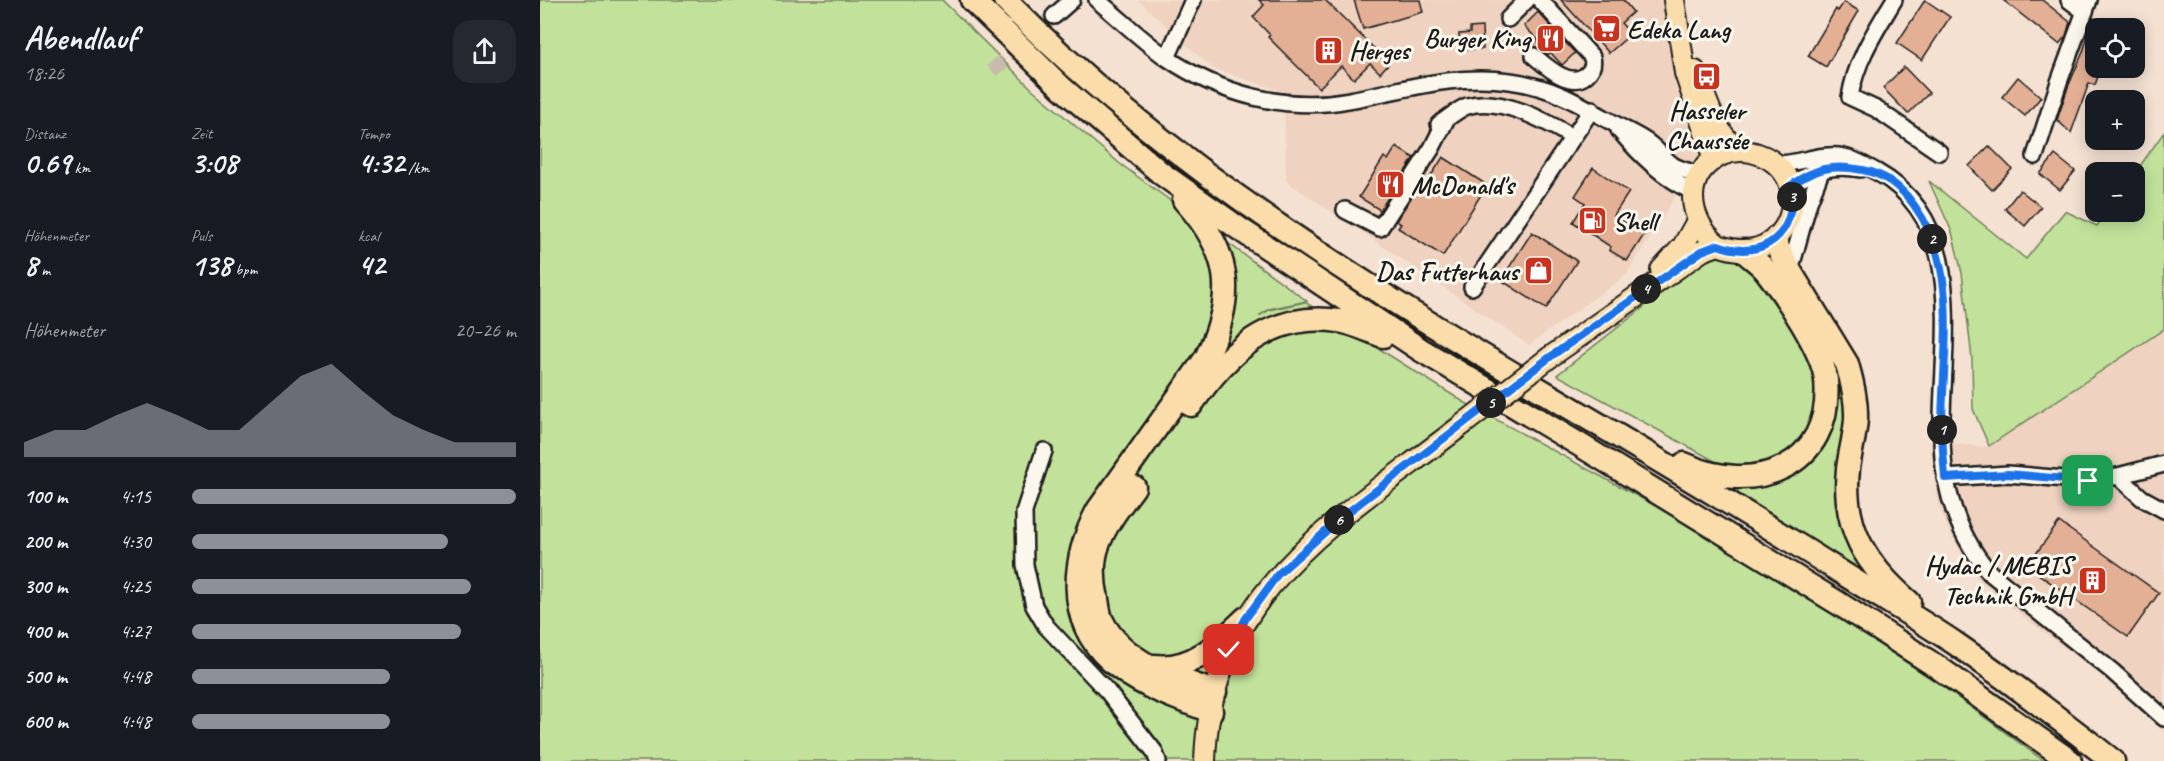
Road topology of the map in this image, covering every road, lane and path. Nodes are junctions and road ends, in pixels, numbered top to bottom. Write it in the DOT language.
graph roads {
  1 [pos="972,0"];
  2 [pos="1005,0"];
  3 [pos="1072,0"];
  4 [pos="1097,0"];
  5 [pos="1193,0"];
  6 [pos="1527,0"];
  7 [pos="1540,0"];
  8 [pos="1674,0"];
  9 [pos="1894,0"];
  10 [pos="2069,0"];
  11 [pos="2087,6"];
  12 [pos="1054,16"];
  13 [pos="1508,19"];
  14 [pos="1682,45"];
  15 [pos="1534,56"];
  16 [pos="1167,58"];
  17 [pos="1592,109"];
  18 [pos="1572,137"];
  19 [pos="1740,151"];
  20 [pos="1940,152"];
  21 [pos="2035,156"];
  22 [pos="1714,160"];
  23 [pos="1777,164"];
  24 [pos="1822,169"];
  25 [pos="1875,172"];
  26 [pos="1162,174"];
  27 [pos="1696,183"];
  28 [pos="1790,188"];
  29 [pos="1809,202"];
  30 [pos="1345,210"];
  31 [pos="1697,221"];
  32 [pos="1801,233"];
  33 [pos="1777,237"];
  34 [pos="1718,245"];
  35 [pos="1743,251"];
  36 [pos="1790,271"];
  37 [pos="1472,287"];
  38 [pos="1623,304"];
  39 [pos="1421,350"];
  40 [pos="1596,423"];
  41 [pos="1044,451"];
  42 [pos="2164,464"];
  43 [pos="2118,476"];
  44 [pos="1945,478"];
  45 [pos="2164,510"];
  46 [pos="1246,618"];
  47 [pos="1955,643"];
  48 [pos="1150,666"];
  49 [pos="1213,701"];
  50 [pos="2164,718"];
  51 [pos="1158,761"];
  52 [pos="1206,761"];
  53 [pos="2070,761"];
  54 [pos="2113,761"];
  1 -- 26 [label="highway"];
  2 -- 40 [label="highway"];
  3 -- 12 [label="street"];
  4 -- 16 [label="street"];
  5 -- 16 [label="street"];
  6 -- 13 [label="street"];
  7 -- 15 [label="street"];
  8 -- 14 [label="main road"];
  9 -- 20 [label="street"];
  10 -- 11 [label="street"];
  11 -- 21 [label="street"];
  14 -- 19 [label="main road"];
  14 -- 22 [label="main road"];
  16 -- 17 [label="street"];
  17 -- 18 [label="street"];
  17 -- 27 [label="street"];
  18 -- 30 [label="street"];
  18 -- 37 [label="street"];
  19 -- 22 [label="main road"];
  19 -- 23 [label="main road"];
  22 -- 27 [label="main road"];
  23 -- 25 [label="street"];
  23 -- 28 [label="main road"];
  24 -- 25 [label="street"];
  24 -- 28 [label="street"];
  24 -- 29 [label="street"];
  25 -- 44 [label="street"];
  26 -- 39 [label="highway"];
  26 -- 49 [label="highway"];
  27 -- 31 [label="main road"];
  28 -- 29 [label="street"];
  28 -- 33 [label="main road"];
  29 -- 32 [label="street"];
  31 -- 34 [label="main road"];
  31 -- 38 [label="main road"];
  32 -- 33 [label="street"];
  32 -- 36 [label="street"];
  33 -- 35 [label="main road"];
  33 -- 36 [label="highway"];
  34 -- 35 [label="main road"];
  34 -- 38 [label="main road"];
  35 -- 40 [label="highway"];
  36 -- 47 [label="highway"];
  38 -- 46 [label="main road, bridge"];
  39 -- 48 [label="highway"];
  39 -- 53 [label="highway"];
  40 -- 47 [label="highway"];
  41 -- 51 [label="street"];
  42 -- 43 [label="street"];
  43 -- 44 [label="street"];
  43 -- 45 [label="street"];
  44 -- 50 [label="street"];
  46 -- 48 [label="highway"];
  46 -- 49 [label="main road"];
  47 -- 54 [label="highway"];
  48 -- 49 [label="highway"];
  49 -- 52 [label="main road"];
}
